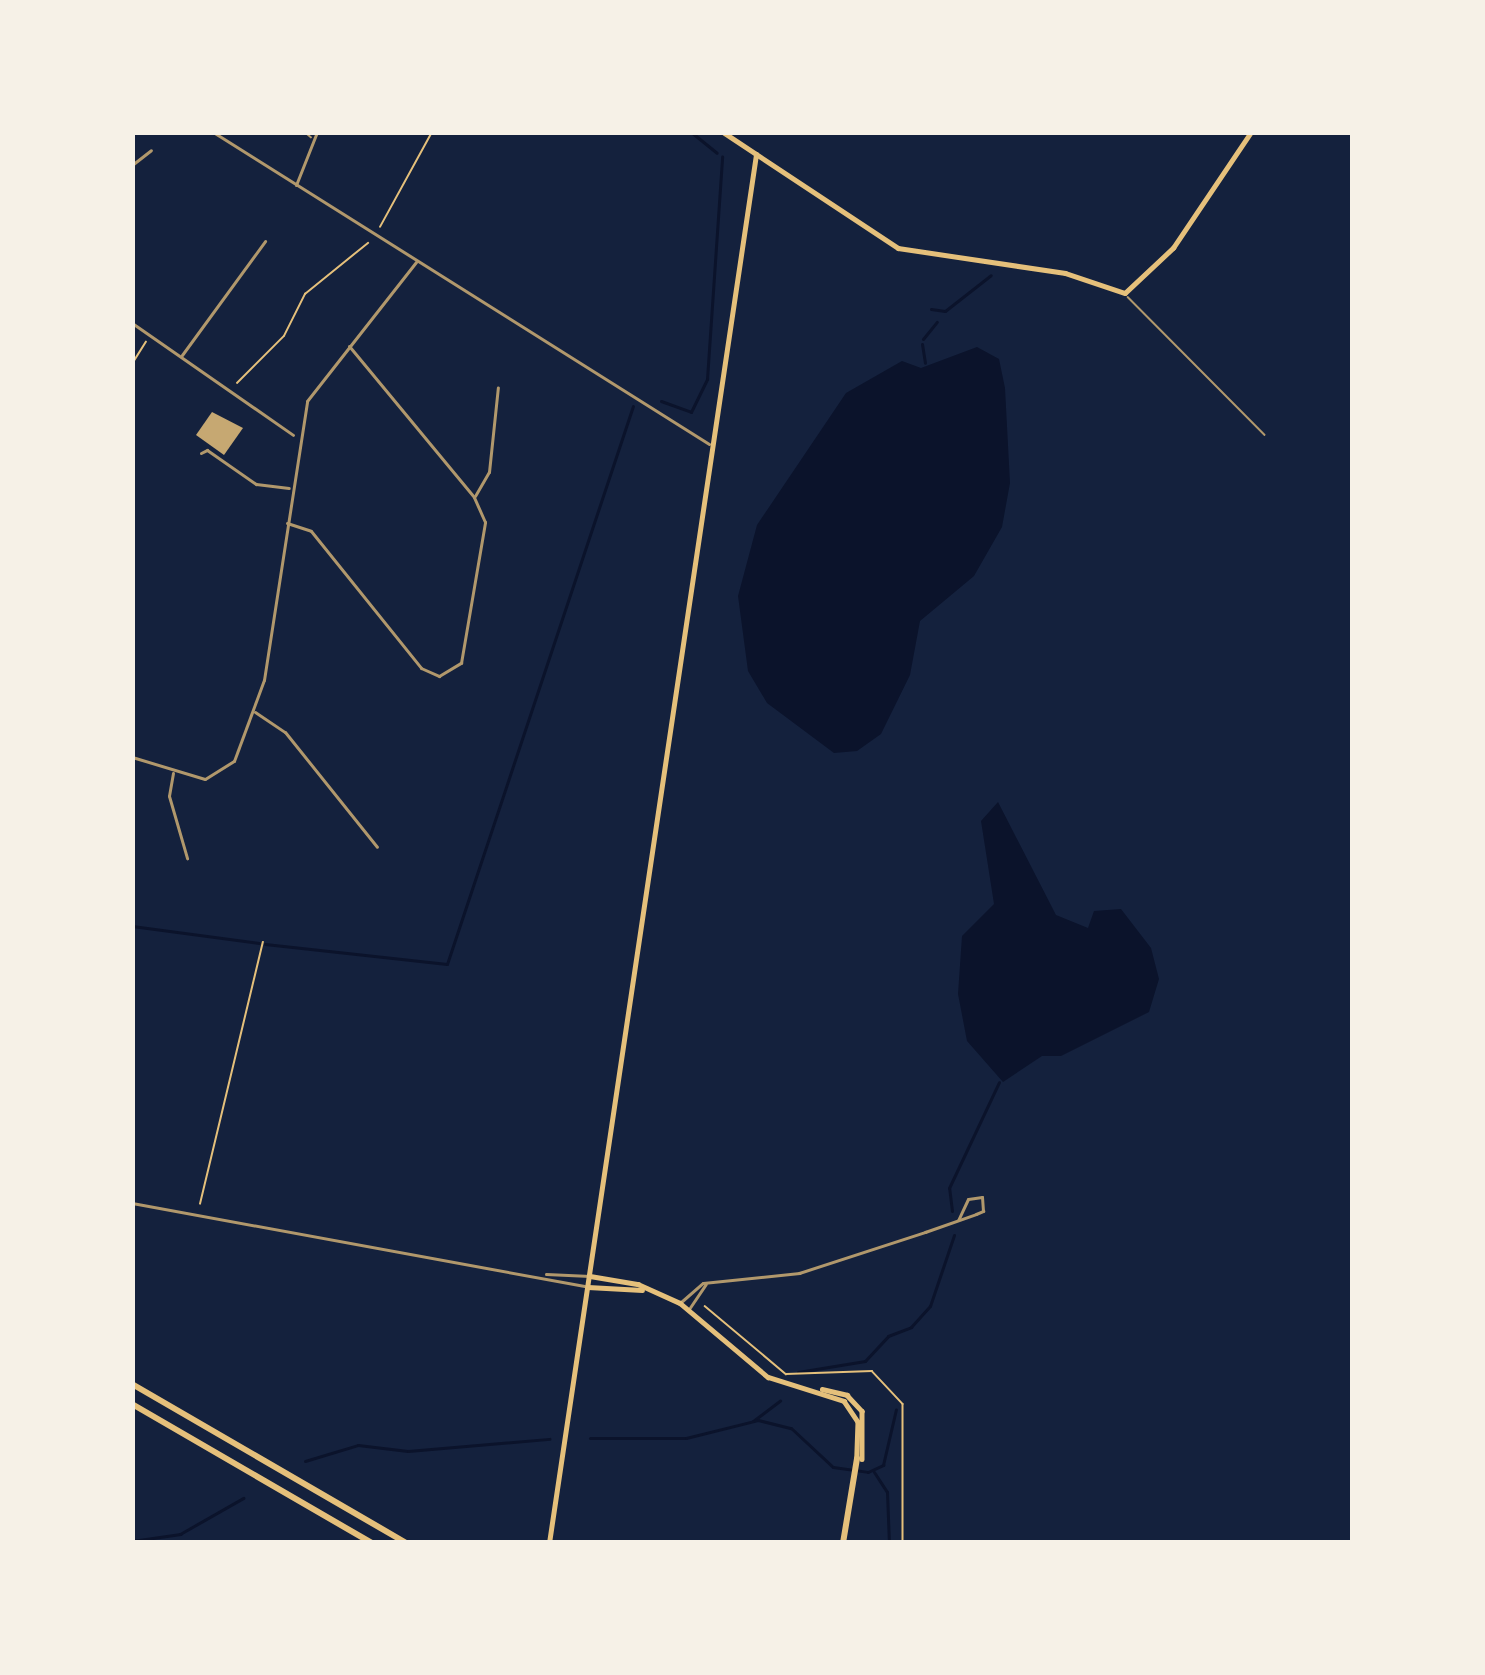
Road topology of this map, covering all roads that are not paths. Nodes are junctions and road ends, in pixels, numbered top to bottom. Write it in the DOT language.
graph roads {
  1 [pos="213,132"];
  2 [pos="304,132"];
  3 [pos="317,132"];
  4 [pos="723,132"];
  5 [pos="1251,132"];
  6 [pos="314,139"];
  7 [pos="152,150"];
  8 [pos="756,154"];
  9 [pos="132,165"];
  10 [pos="296,185"];
  11 [pos="265,241"];
  12 [pos="417,260"];
  13 [pos="1125,293"];
  14 [pos="132,322"];
  15 [pos="347,345"];
  16 [pos="181,356"];
  17 [pos="498,387"];
  18 [pos="1264,434"];
  19 [pos="296,436"];
  20 [pos="711,445"];
  21 [pos="201,454"];
  22 [pos="291,489"];
  23 [pos="474,497"];
  24 [pos="286,523"];
  25 [pos="254,712"];
  26 [pos="132,757"];
  27 [pos="174,771"];
  28 [pos="377,847"];
  29 [pos="188,858"];
  30 [pos="132,1203"];
  31 [pos="958,1220"];
  32 [pos="544,1274"];
  33 [pos="590,1276"];
  34 [pos="707,1282"];
  35 [pos="588,1286"];
  36 [pos="647,1290"];
  37 [pos="680,1303"];
  38 [pos="689,1309"];
  39 [pos="132,1384"];
  40 [pos="132,1404"];
  41 [pos="860,1459"];
  42 [pos="373,1543"];
  43 [pos="406,1543"];
  44 [pos="548,1543"];
  45 [pos="845,1543"];
  1 -- 10 [label="street"];
  2 -- 6 [label="lane"];
  3 -- 6 [label="street"];
  4 -- 8 [label="main road"];
  5 -- 13 [label="main road"];
  6 -- 10 [label="street"];
  7 -- 9 [label="street"];
  8 -- 13 [label="main road"];
  8 -- 20 [label="main road"];
  10 -- 12 [label="street"];
  11 -- 16 [label="street"];
  12 -- 15 [label="street"];
  12 -- 20 [label="street"];
  13 -- 18 [label="lane"];
  14 -- 16 [label="street"];
  15 -- 19 [label="street"];
  15 -- 23 [label="street"];
  16 -- 19 [label="street"];
  17 -- 23 [label="street"];
  19 -- 22 [label="street"];
  20 -- 33 [label="main road"];
  21 -- 22 [label="street"];
  22 -- 24 [label="street"];
  23 -- 24 [label="street"];
  24 -- 25 [label="street"];
  25 -- 27 [label="street"];
  25 -- 28 [label="street"];
  26 -- 27 [label="street"];
  27 -- 29 [label="street"];
  30 -- 32 [label="street"];
  31 -- 31 [label="street"];
  31 -- 34 [label="street"];
  32 -- 33 [label="street"];
  32 -- 35 [label="street"];
  33 -- 35 [label="main road"];
  33 -- 36 [label="main road"];
  34 -- 37 [label="street"];
  34 -- 38 [label="street"];
  35 -- 36 [label="main road"];
  35 -- 44 [label="main road"];
  36 -- 37 [label="main road"];
  37 -- 38 [label="main road"];
  38 -- 41 [label="main road"];
  39 -- 43 [label="highway"];
  40 -- 42 [label="highway"];
  41 -- 45 [label="highway"];
}
